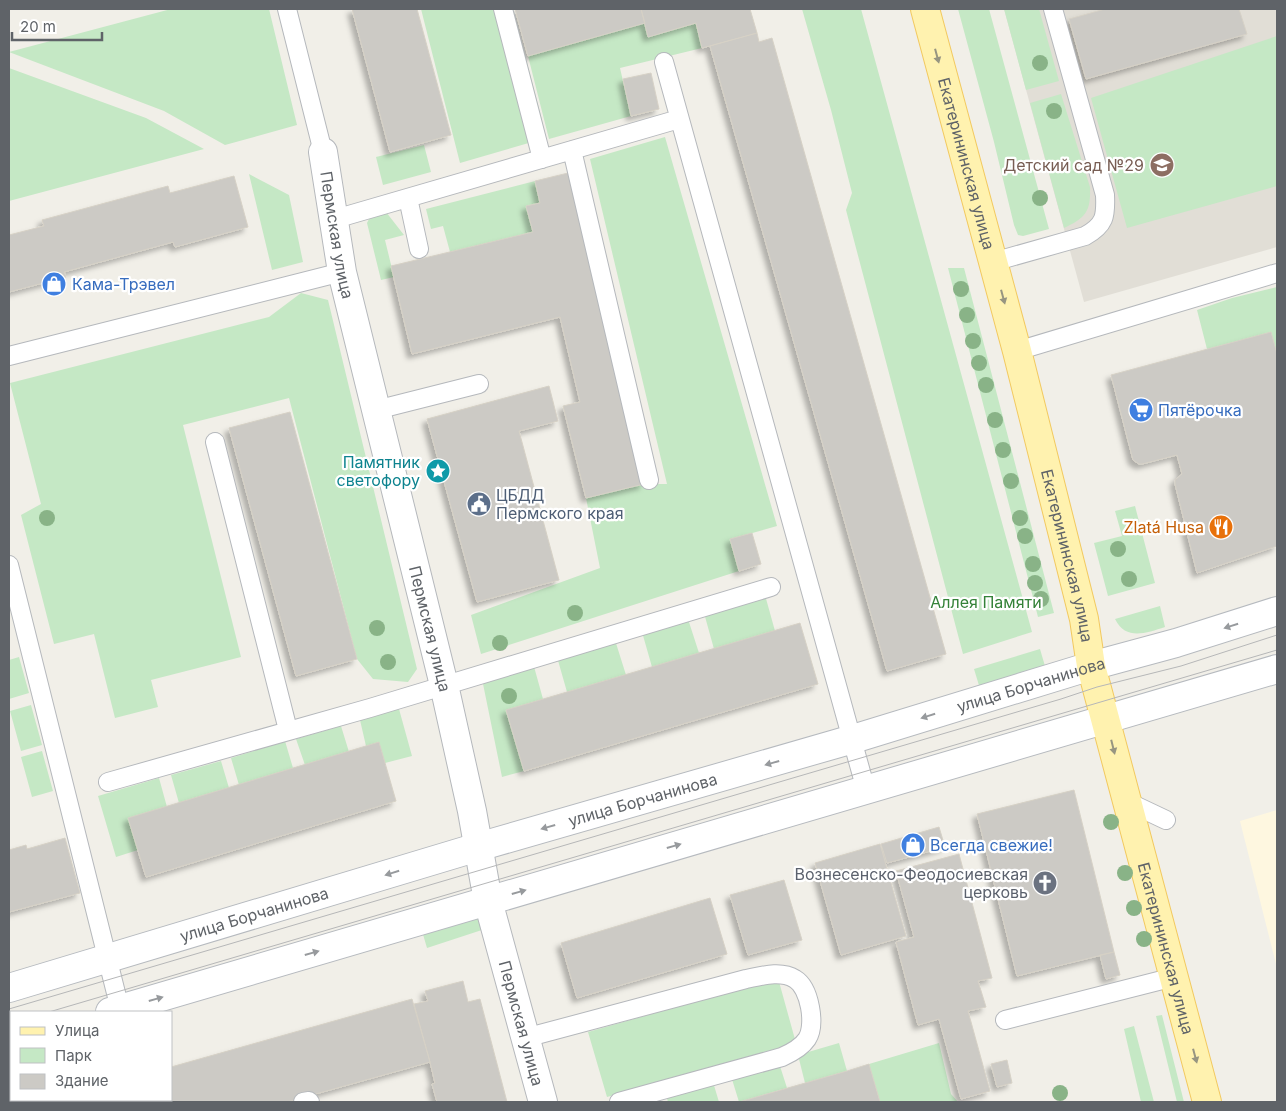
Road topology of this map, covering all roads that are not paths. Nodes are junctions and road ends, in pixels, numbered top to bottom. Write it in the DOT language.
graph roads {
  1 [pos="287,9"];
  2 [pos="503,9"];
  3 [pos="925,9"];
  4 [pos="1053,9"];
  5 [pos="664,62"];
  6 [pos="679,119"];
  7 [pos="572,150"];
  8 [pos="323,152"];
  9 [pos="542,159"];
  10 [pos="408,198"];
  11 [pos="335,219"];
  12 [pos="420,249"];
  13 [pos="993,262"];
  14 [pos="342,272"];
  15 [pos="1277,273"];
  16 [pos="1017,352"];
  17 [pos="9,356"];
  18 [pos="479,384"];
  19 [pos="376,410"];
  20 [pos="215,442"];
  21 [pos="649,480"];
  22 [pos="9,565"];
  23 [pos="771,587"];
  24 [pos="1277,611"];
  25 [pos="1091,666"];
  26 [pos="1277,669"];
  27 [pos="444,685"];
  28 [pos="1106,719"];
  29 [pos="288,730"];
  30 [pos="852,739"];
  31 [pos="108,782"];
  32 [pos="866,790"];
  33 [pos="1128,802"];
  34 [pos="1166,820"];
  35 [pos="478,847"];
  36 [pos="488,901"];
  37 [pos="108,958"];
  38 [pos="1174,977"];
  39 [pos="9,988"];
  40 [pos="115,1011"];
  41 [pos="1005,1020"];
  42 [pos="525,1038"];
  43 [pos="303,1102"];
  44 [pos="310,1102"];
  45 [pos="544,1102"];
  46 [pos="619,1102"];
  47 [pos="1207,1102"];
  1 -- 8 [label="lane"];
  2 -- 9 [label="lane"];
  3 -- 13 [label="main road, Екатерининская улица, one-way"];
  4 -- 13 [label="lane"];
  5 -- 6 [label="lane"];
  6 -- 7 [label="lane"];
  6 -- 30 [label="lane"];
  7 -- 9 [label="lane"];
  7 -- 21 [label="lane"];
  8 -- 11 [label="main road, Пермская улица"];
  9 -- 10 [label="lane"];
  10 -- 11 [label="lane"];
  10 -- 12 [label="lane"];
  11 -- 14 [label="main road, Пермская улица"];
  13 -- 16 [label="main road, Екатерининская улица, one-way"];
  14 -- 17 [label="lane"];
  14 -- 19 [label="main road, Пермская улица"];
  15 -- 16 [label="lane"];
  16 -- 25 [label="main road, Екатерининская улица"];
  18 -- 19 [label="lane"];
  19 -- 27 [label="main road, Пермская улица"];
  20 -- 29 [label="lane"];
  22 -- 37 [label="lane"];
  23 -- 27 [label="lane"];
  24 -- 25 [label="main road, улица Борчанинова, one-way"];
  25 -- 28 [label="main road, Екатерининская улица"];
  25 -- 30 [label="main road, улица Борчанинова, one-way"];
  26 -- 28 [label="main road"];
  27 -- 29 [label="lane"];
  27 -- 35 [label="main road, Пермская улица"];
  28 -- 32 [label="main road"];
  28 -- 33 [label="main road, Екатерининская улица, one-way"];
  29 -- 31 [label="lane"];
  30 -- 32 [label="lane"];
  30 -- 35 [label="main road, улица Борчанинова, one-way"];
  36 -- 32 [label="main road, one-way"];
  33 -- 34 [label="lane"];
  33 -- 38 [label="main road, Екатерининская улица"];
  35 -- 36 [label="main road, Пермская улица"];
  35 -- 37 [label="main road, улица Борчанинова, one-way"];
  40 -- 36 [label="main road, one-way"];
  36 -- 42 [label="main road, Пермская улица"];
  37 -- 39 [label="main road, улица Борчанинова"];
  37 -- 40 [label="lane"];
  38 -- 41 [label="lane"];
  38 -- 47 [label="main road, Екатерининская улица, one-way"];
  42 -- 45 [label="main road, Пермская улица"];
  42 -- 46 [label="lane"];
  43 -- 44 [label="lane"];
}
